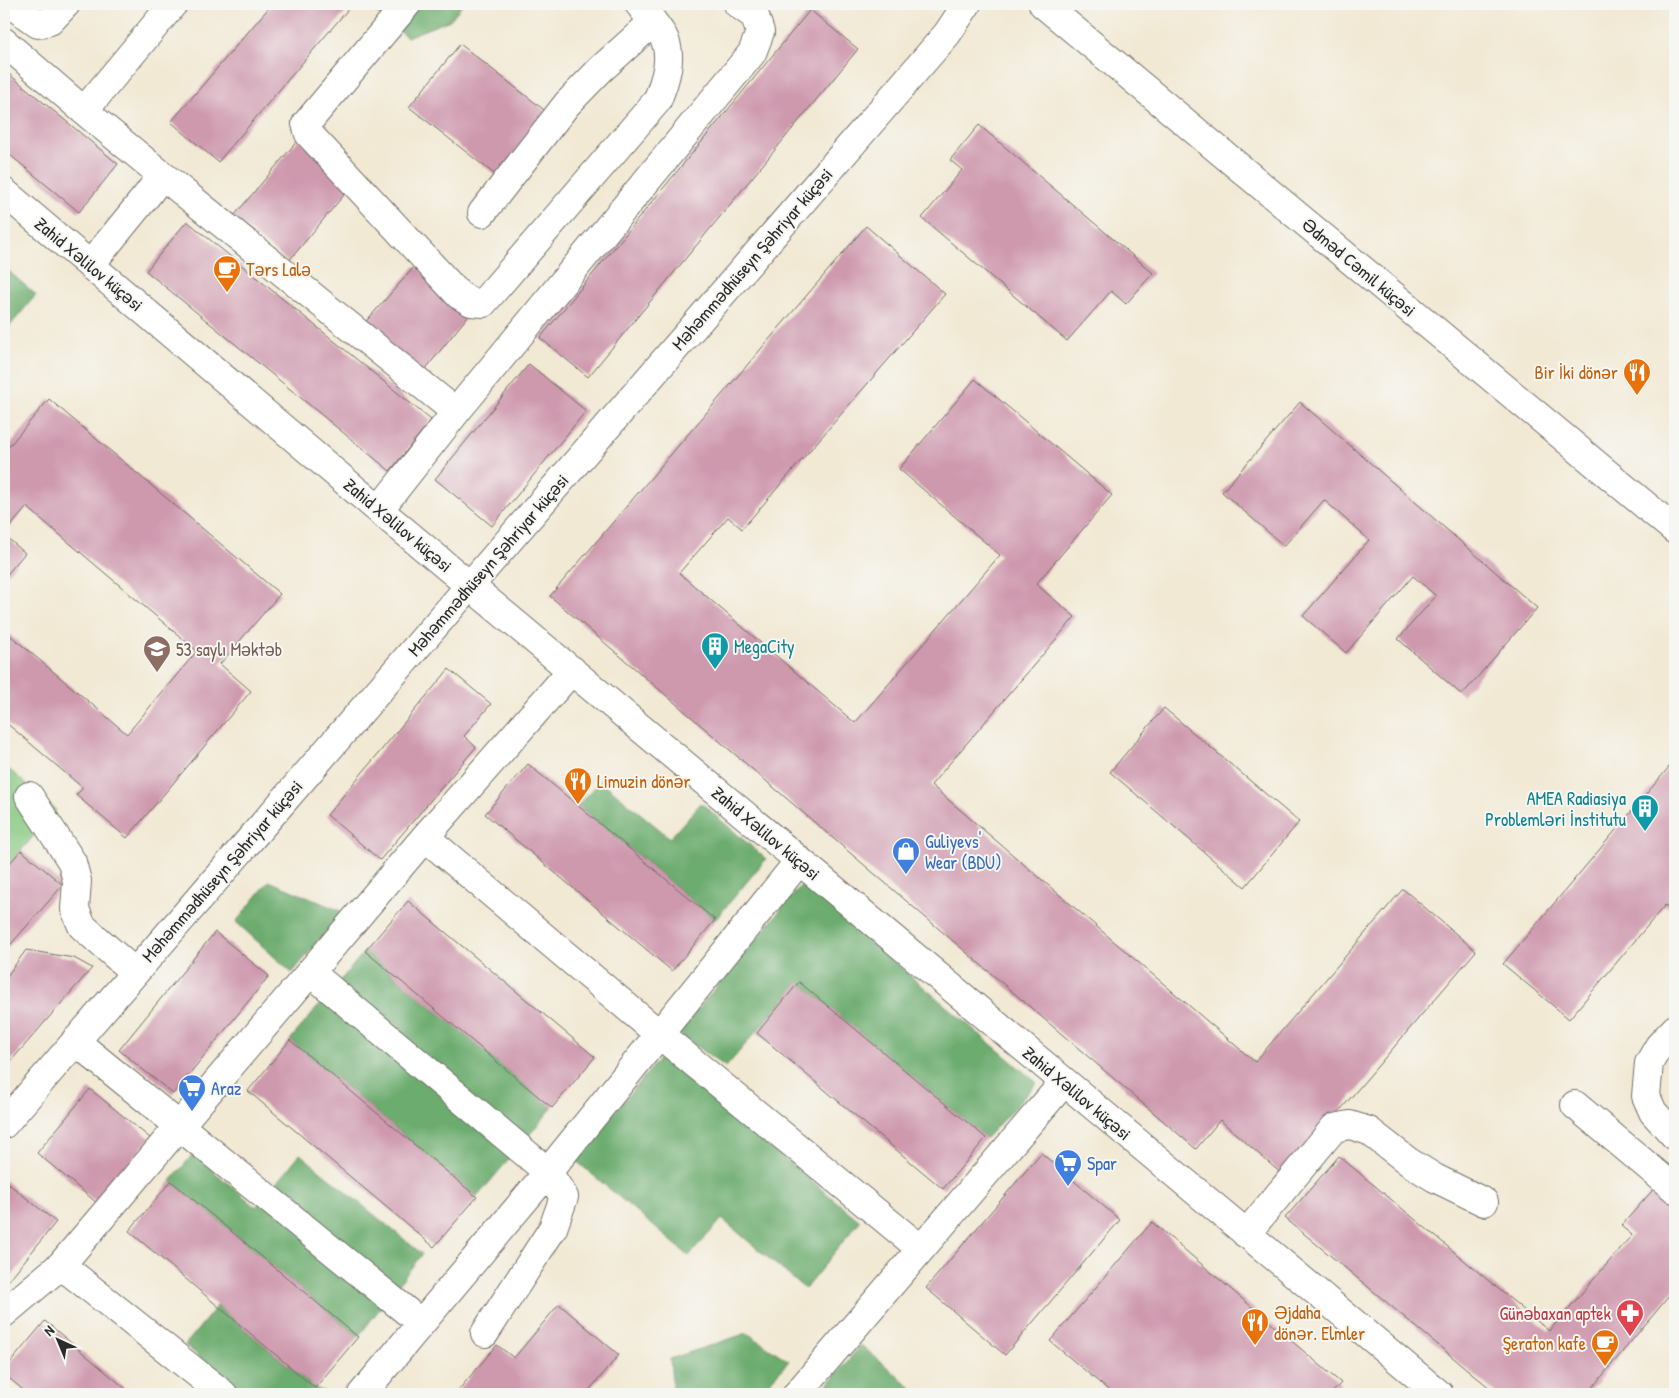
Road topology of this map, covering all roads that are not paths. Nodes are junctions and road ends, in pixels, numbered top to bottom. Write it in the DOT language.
graph roads {
  1 [pos="11,4"];
  2 [pos="66,4"];
  3 [pos="173,4"];
  4 [pos="407,4"];
  5 [pos="738,4"];
  6 [pos="967,4"];
  7 [pos="1043,4"];
  8 [pos="646,13"];
  9 [pos="4,42"];
  10 [pos="84,111"];
  11 [pos="162,176"];
  12 [pos="4,192"];
  13 [pos="482,213"];
  14 [pos="90,265"];
  15 [pos="456,412"];
  16 [pos="380,510"];
  17 [pos="1675,530"];
  18 [pos="470,585"];
  19 [pos="572,670"];
  20 [pos="29,796"];
  21 [pos="425,837"];
  22 [pos="799,861"];
  23 [pos="134,972"];
  24 [pos="310,972"];
  25 [pos="1675,1029"];
  26 [pos="659,1034"];
  27 [pos="75,1041"];
  28 [pos="1064,1082"];
  29 [pos="1575,1105"];
  30 [pos="4,1124"];
  31 [pos="179,1125"];
  32 [pos="1675,1136"];
  33 [pos="548,1172"];
  34 [pos="1675,1189"];
  35 [pos="1484,1202"];
  36 [pos="1246,1234"];
  37 [pos="921,1249"];
  38 [pos="61,1265"];
  39 [pos="4,1313"];
  40 [pos="421,1323"];
  41 [pos="485,1333"];
  42 [pos="223,1394"];
  43 [pos="362,1394"];
  44 [pos="798,1394"];
  45 [pos="1439,1394"];
  1 -- 2 [label="street"];
  3 -- 10 [label="street"];
  4 -- 8 [label="street"];
  5 -- 15 [label="street"];
  6 -- 18 [label="street, Məhəmmədhüseyn Şəhriyar küçəsi"];
  7 -- 17 [label="street, Ədməd Cəmil küçəsi"];
  8 -- 13 [label="street"];
  9 -- 10 [label="street"];
  10 -- 11 [label="street"];
  11 -- 14 [label="street"];
  11 -- 15 [label="street"];
  12 -- 14 [label="street, Zahid Xəlilov küçəsi"];
  14 -- 16 [label="street, Zahid Xəlilov küçəsi"];
  15 -- 16 [label="street"];
  16 -- 18 [label="street, Zahid Xəlilov küçəsi"];
  18 -- 19 [label="street, Zahid Xəlilov küçəsi"];
  18 -- 23 [label="street, Məhəmmədhüseyn Şəhriyar küçəsi"];
  19 -- 21 [label="street"];
  19 -- 22 [label="street, Zahid Xəlilov küçəsi"];
  20 -- 23 [label="street"];
  21 -- 24 [label="street"];
  21 -- 26 [label="street"];
  22 -- 26 [label="street"];
  22 -- 28 [label="street, Zahid Xəlilov küçəsi"];
  23 -- 27 [label="street, Məhəmmədhüseyn Şəhriyar küçəsi"];
  24 -- 31 [label="street"];
  24 -- 33 [label="street"];
  25 -- 32 [label="street"];
  26 -- 33 [label="street"];
  26 -- 37 [label="street"];
  27 -- 30 [label="street, Məhəmmədhüseyn Şəhriyar küçəsi"];
  27 -- 31 [label="street"];
  28 -- 36 [label="street, Zahid Xəlilov küçəsi"];
  28 -- 37 [label="street"];
  29 -- 34 [label="street"];
  31 -- 38 [label="street"];
  31 -- 40 [label="street"];
  33 -- 40 [label="street"];
  33 -- 41 [label="street"];
  35 -- 36 [label="street"];
  36 -- 45 [label="street, Zahid Xəlilov küçəsi"];
  37 -- 44 [label="street"];
  38 -- 39 [label="street"];
  38 -- 42 [label="street"];
  40 -- 43 [label="street"];
}
